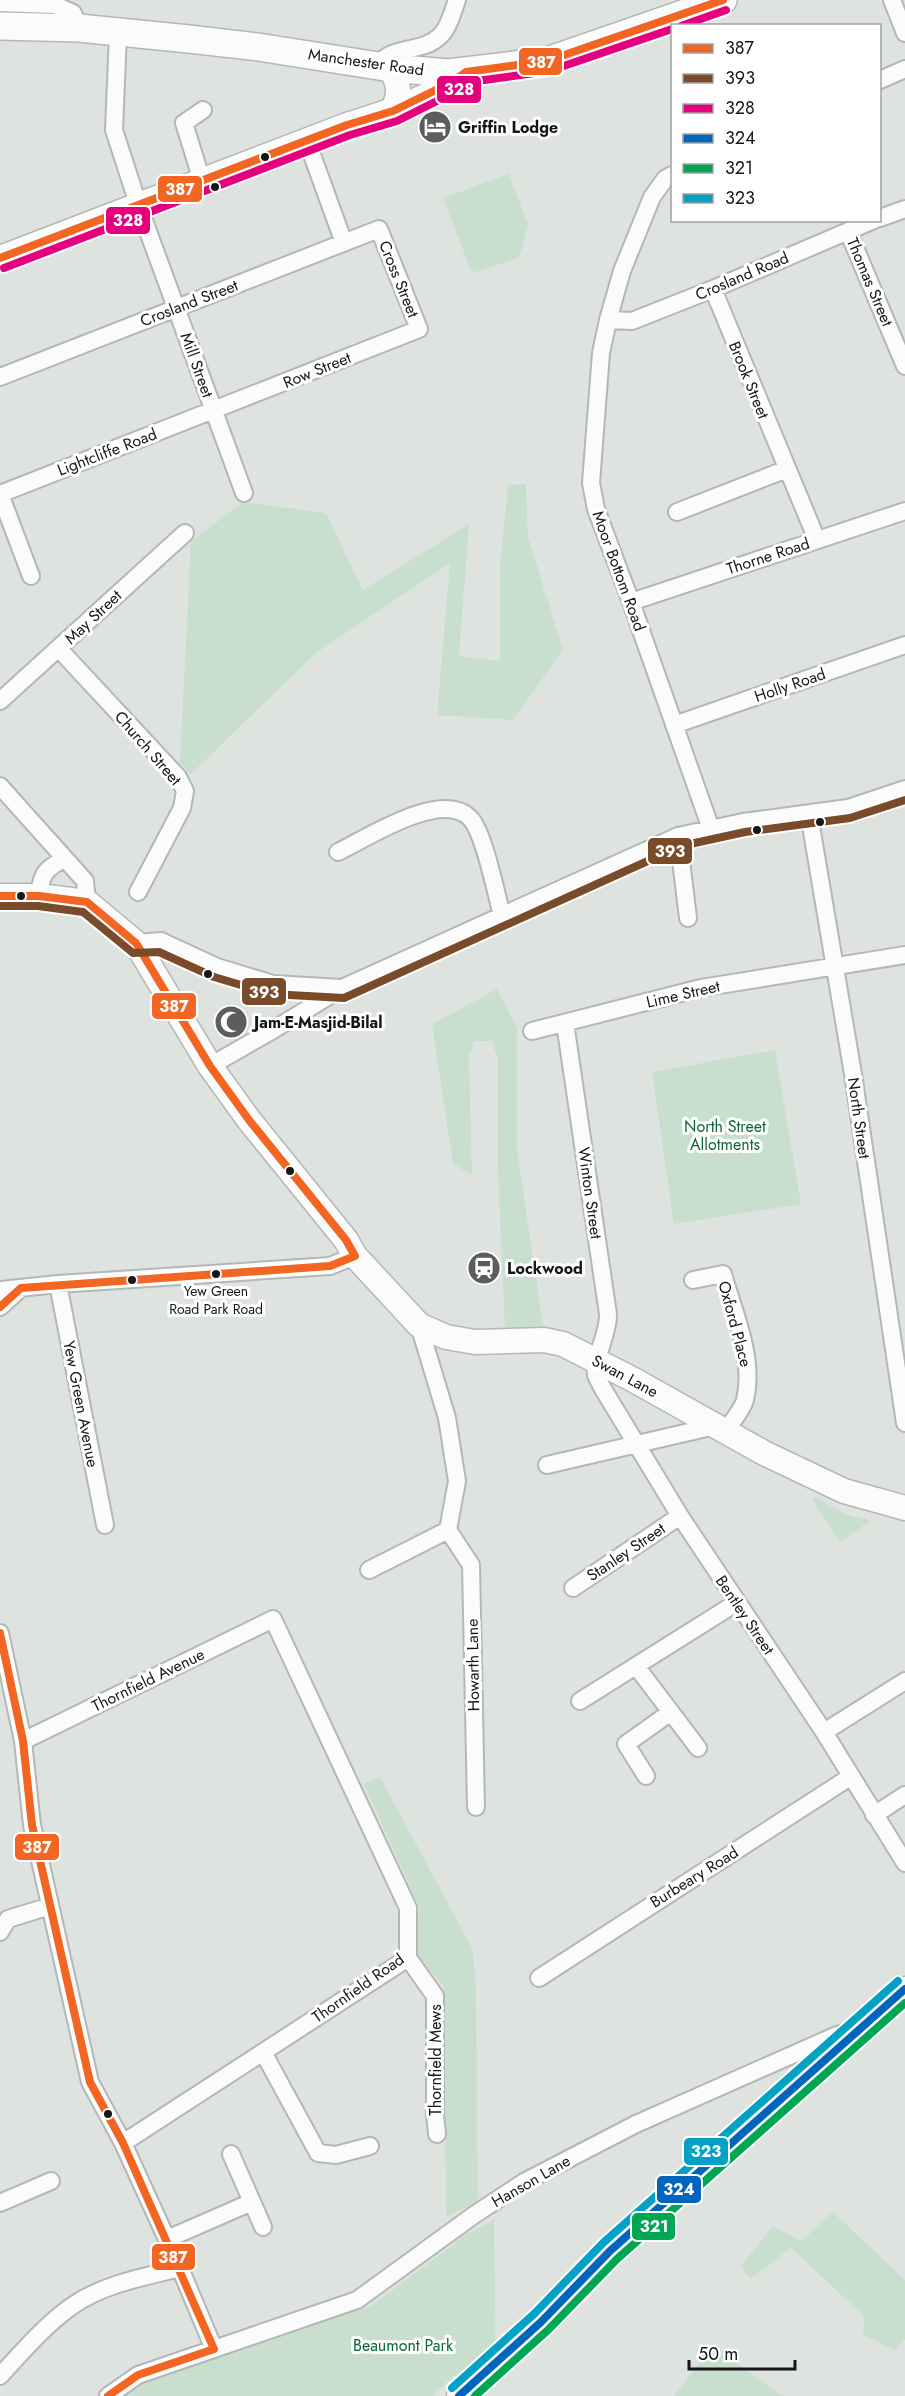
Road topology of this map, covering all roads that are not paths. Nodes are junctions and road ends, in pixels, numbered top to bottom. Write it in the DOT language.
graph roads {
  1 [pos="457,0"];
  2 [pos="723,0"];
  3 [pos="892,0"];
  4 [pos="0,3"];
  5 [pos="0,26"];
  6 [pos="79,28"];
  7 [pos="118,33"];
  8 [pos="905,33"];
  9 [pos="384,66"];
  10 [pos="905,69"];
  11 [pos="466,72"];
  12 [pos="881,79"];
  13 [pos="203,110"];
  14 [pos="393,111"];
  15 [pos="307,141"];
  16 [pos="671,176"];
  17 [pos="202,182"];
  18 [pos="138,204"];
  19 [pos="905,208"];
  20 [pos="881,218"];
  21 [pos="869,222"];
  22 [pos="379,229"];
  23 [pos="848,231"];
  24 [pos="344,243"];
  25 [pos="0,258"];
  26 [pos="713,289"];
  27 [pos="176,308"];
  28 [pos="608,320"];
  29 [pos="419,330"];
  30 [pos="905,366"];
  31 [pos="0,377"];
  32 [pos="214,410"];
  33 [pos="787,469"];
  34 [pos="244,493"];
  35 [pos="0,494"];
  36 [pos="905,511"];
  37 [pos="677,512"];
  38 [pos="185,533"];
  39 [pos="817,540"];
  40 [pos="31,576"];
  41 [pos="632,602"];
  42 [pos="905,645"];
  43 [pos="59,649"];
  44 [pos="0,701"];
  45 [pos="674,725"];
  46 [pos="0,786"];
  47 [pos="905,789"];
  48 [pos="809,814"];
  49 [pos="711,829"];
  50 [pos="678,836"];
  51 [pos="338,852"];
  52 [pos="64,859"];
  53 [pos="138,892"];
  54 [pos="0,896"];
  55 [pos="39,896"];
  56 [pos="87,902"];
  57 [pos="502,915"];
  58 [pos="688,918"];
  59 [pos="136,943"];
  60 [pos="905,955"];
  61 [pos="835,965"];
  62 [pos="342,988"];
  63 [pos="565,1023"];
  64 [pos="532,1031"];
  65 [pos="210,1066"];
  66 [pos="355,1256"];
  67 [pos="693,1280"];
  68 [pos="58,1284"];
  69 [pos="21,1288"];
  70 [pos="0,1290"];
  71 [pos="0,1308"];
  72 [pos="419,1325"];
  73 [pos="899,1334"];
  74 [pos="598,1362"];
  75 [pos="905,1423"];
  76 [pos="720,1429"];
  77 [pos="637,1443"];
  78 [pos="547,1465"];
  79 [pos="905,1508"];
  80 [pos="680,1516"];
  81 [pos="105,1525"];
  82 [pos="448,1530"];
  83 [pos="369,1570"];
  84 [pos="573,1588"];
  85 [pos="736,1603"];
  86 [pos="273,1619"];
  87 [pos="0,1634"];
  88 [pos="636,1666"];
  89 [pos="905,1681"];
  90 [pos="580,1701"];
  91 [pos="671,1712"];
  92 [pos="824,1732"];
  93 [pos="23,1741"];
  94 [pos="698,1748"];
  95 [pos="646,1776"];
  96 [pos="850,1777"];
  97 [pos="905,1795"];
  98 [pos="476,1807"];
  99 [pos="874,1815"];
  100 [pos="905,1862"];
  101 [pos="50,1906"];
  102 [pos="0,1932"];
  103 [pos="408,1958"];
  104 [pos="539,1978"];
  105 [pos="905,1989"];
  106 [pos="859,2030"];
  107 [pos="263,2052"];
  108 [pos="437,2134"];
  109 [pos="123,2143"];
  110 [pos="370,2146"];
  111 [pos="231,2154"];
  112 [pos="51,2181"];
  113 [pos="252,2202"];
  114 [pos="0,2203"];
  115 [pos="263,2227"];
  116 [pos="167,2239"];
  117 [pos="180,2268"];
  118 [pos="214,2349"];
  119 [pos="0,2376"];
  120 [pos="108,2396"];
  121 [pos="459,2396"];
  1 -- 9 [label="street"];
  2 -- 11 [label="main road, Manchester Road"];
  3 -- 8 [label="street"];
  4 -- 6 [label="street"];
  5 -- 6 [label="main road, Manchester Road"];
  6 -- 7 [label="main road, Manchester Road"];
  7 -- 9 [label="main road, Manchester Road"];
  7 -- 18 [label="street, Mill Street"];
  9 -- 11 [label="main road, Manchester Road"];
  9 -- 14 [label="street"];
  10 -- 12 [label="street"];
  11 -- 14 [label="street"];
  13 -- 17 [label="street"];
  14 -- 15 [label="street"];
  15 -- 17 [label="street"];
  15 -- 24 [label="street"];
  16 -- 28 [label="street, Moor Bottom Road"];
  17 -- 18 [label="street"];
  18 -- 25 [label="street"];
  18 -- 27 [label="street, Mill Street"];
  19 -- 20 [label="street"];
  21 -- 23 [label="street, Crosland Road"];
  22 -- 24 [label="street, Crosland Street"];
  22 -- 29 [label="street, Cross Street"];
  23 -- 26 [label="street, Crosland Road"];
  23 -- 30 [label="street, Thomas Street"];
  24 -- 27 [label="street, Crosland Street"];
  26 -- 28 [label="street, Crosland Road"];
  26 -- 33 [label="street, Brook Street"];
  27 -- 31 [label="street, Crosland Street"];
  27 -- 32 [label="street, Mill Street"];
  28 -- 41 [label="street, Moor Bottom Road"];
  29 -- 32 [label="street, Row Street"];
  32 -- 34 [label="street, Mill Street"];
  32 -- 35 [label="street, Lightcliffe Road"];
  33 -- 37 [label="street"];
  33 -- 39 [label="street, Brook Street"];
  35 -- 40 [label="street"];
  36 -- 39 [label="street, Thorne Road"];
  38 -- 43 [label="street, May Street"];
  39 -- 41 [label="street, Thorne Road"];
  41 -- 45 [label="street, Moor Bottom Road"];
  42 -- 45 [label="street, Holly Road"];
  43 -- 44 [label="street, May Street"];
  43 -- 53 [label="street, Church Street"];
  45 -- 49 [label="street, Moor Bottom Road"];
  46 -- 52 [label="street"];
  47 -- 48 [label="street"];
  48 -- 49 [label="street"];
  48 -- 61 [label="street, North Street"];
  49 -- 50 [label="street"];
  50 -- 57 [label="street"];
  50 -- 58 [label="street"];
  51 -- 57 [label="street"];
  52 -- 55 [label="street"];
  52 -- 56 [label="street"];
  54 -- 55 [label="street"];
  55 -- 56 [label="street"];
  56 -- 59 [label="street, Swan Lane"];
  57 -- 62 [label="street"];
  59 -- 62 [label="street"];
  59 -- 65 [label="street, Swan Lane"];
  60 -- 61 [label="street, Lime Street"];
  61 -- 63 [label="street, Lime Street"];
  61 -- 73 [label="street, North Street"];
  62 -- 65 [label="street"];
  63 -- 64 [label="street, Lime Street"];
  63 -- 74 [label="street, Winton Street"];
  65 -- 66 [label="street, Swan Lane"];
  66 -- 68 [label="street"];
  66 -- 72 [label="street, Swan Lane"];
  67 -- 76 [label="street, Oxford Place"];
  68 -- 69 [label="street"];
  68 -- 81 [label="street, Yew Green Avenue"];
  69 -- 70 [label="street"];
  69 -- 71 [label="street"];
  72 -- 74 [label="street, Swan Lane"];
  72 -- 82 [label="street"];
  73 -- 75 [label="street, North Street"];
  74 -- 76 [label="street, Swan Lane"];
  74 -- 77 [label="street, Bentley Street"];
  76 -- 77 [label="street"];
  76 -- 79 [label="street, Swan Lane"];
  77 -- 78 [label="street"];
  77 -- 80 [label="street, Bentley Street"];
  80 -- 84 [label="street, Stanley Street"];
  80 -- 85 [label="street, Bentley Street"];
  82 -- 83 [label="street"];
  82 -- 98 [label="street, Howarth Lane"];
  85 -- 88 [label="street"];
  85 -- 92 [label="street, Bentley Street"];
  86 -- 93 [label="street, Thornfield Avenue"];
  86 -- 103 [label="street, Thornfield Road"];
  87 -- 93 [label="street"];
  88 -- 90 [label="street"];
  88 -- 91 [label="street"];
  89 -- 92 [label="street"];
  91 -- 94 [label="street"];
  91 -- 95 [label="street"];
  92 -- 96 [label="street, Bentley Street"];
  93 -- 101 [label="street"];
  96 -- 99 [label="street, Bentley Street"];
  96 -- 104 [label="street, Burbeary Road"];
  97 -- 99 [label="street"];
  99 -- 100 [label="street, Bentley Street"];
  101 -- 102 [label="street"];
  101 -- 109 [label="street"];
  103 -- 107 [label="street, Thornfield Road"];
  103 -- 108 [label="street, Thornfield Mews"];
  105 -- 106 [label="street"];
  106 -- 118 [label="street, Hanson Lane"];
  106 -- 121 [label="street"];
  107 -- 109 [label="street, Thornfield Road"];
  107 -- 110 [label="street"];
  109 -- 116 [label="street"];
  111 -- 113 [label="street"];
  112 -- 114 [label="street"];
  113 -- 115 [label="street"];
  113 -- 116 [label="street"];
  116 -- 117 [label="street"];
  117 -- 118 [label="street"];
  117 -- 119 [label="street"];
  118 -- 120 [label="street, Hanson Lane"];
}
